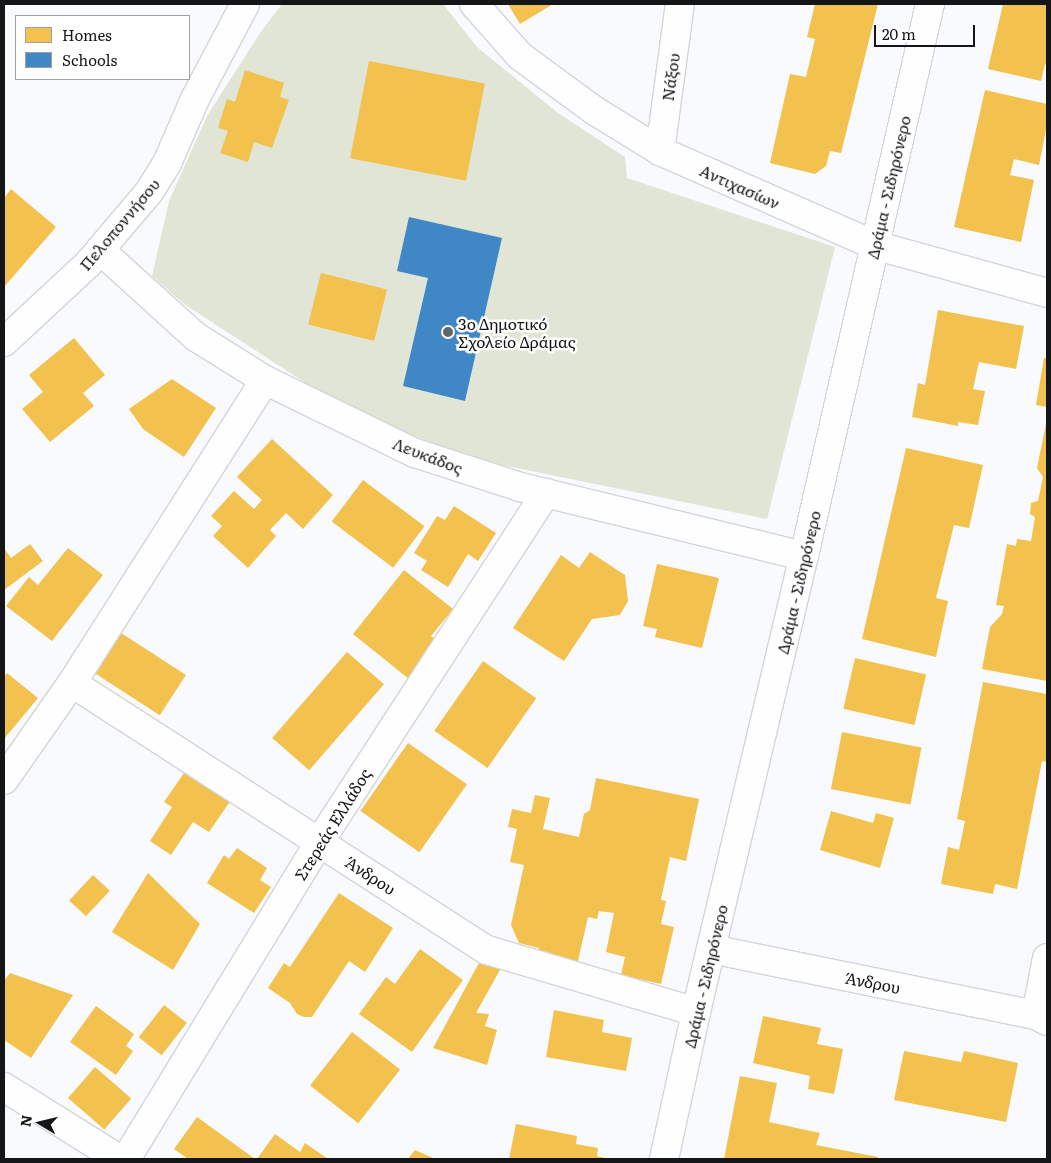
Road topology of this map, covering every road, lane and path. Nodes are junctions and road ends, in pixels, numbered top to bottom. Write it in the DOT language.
graph roads {
  1 [pos="245,4"];
  2 [pos="474,4"];
  3 [pos="680,4"];
  4 [pos="930,4"];
  5 [pos="660,151"];
  6 [pos="874,245"];
  7 [pos="100,250"];
  8 [pos="1047,293"];
  9 [pos="4,342"];
  10 [pos="265,380"];
  11 [pos="546,493"];
  12 [pos="804,556"];
  13 [pos="72,683"];
  14 [pos="4,780"];
  15 [pos="320,841"];
  16 [pos="711,949"];
  17 [pos="1047,958"];
  18 [pos="696,1012"];
  19 [pos="1041,1018"];
  20 [pos="4,1087"];
  21 [pos="119,1159"];
  22 [pos="126,1159"];
  23 [pos="664,1159"];
  1 -- 7 [label="street, Πελοποννήσου"];
  2 -- 5 [label="street, Αντιχασίων"];
  3 -- 5 [label="street, Νάξου"];
  4 -- 6 [label="street, Δράμα - Σιδηρόνερο"];
  5 -- 6 [label="street, Αντιχασίων"];
  6 -- 8 [label="street, Αντιχασίων"];
  6 -- 12 [label="street, Δράμα - Σιδηρόνερο"];
  7 -- 9 [label="street, Πελοποννήσου"];
  7 -- 10 [label="street, Λευκάδος"];
  10 -- 11 [label="street, Λευκάδος"];
  10 -- 13 [label="street"];
  11 -- 12 [label="street, Λευκάδος"];
  11 -- 15 [label="street, Στερεάς Ελλάδος"];
  12 -- 16 [label="street, Δράμα - Σιδηρόνερο"];
  13 -- 14 [label="street"];
  13 -- 15 [label="street, Άνδρου"];
  15 -- 18 [label="street, Άνδρου"];
  15 -- 22 [label="street, Στερεάς Ελλάδος"];
  16 -- 18 [label="street, Δράμα - Σιδηρόνερο"];
  16 -- 19 [label="street, Άνδρου"];
  17 -- 19 [label="street"];
  18 -- 23 [label="street, Δράμα - Σιδηρόνερο"];
  20 -- 21 [label="street"];
}
